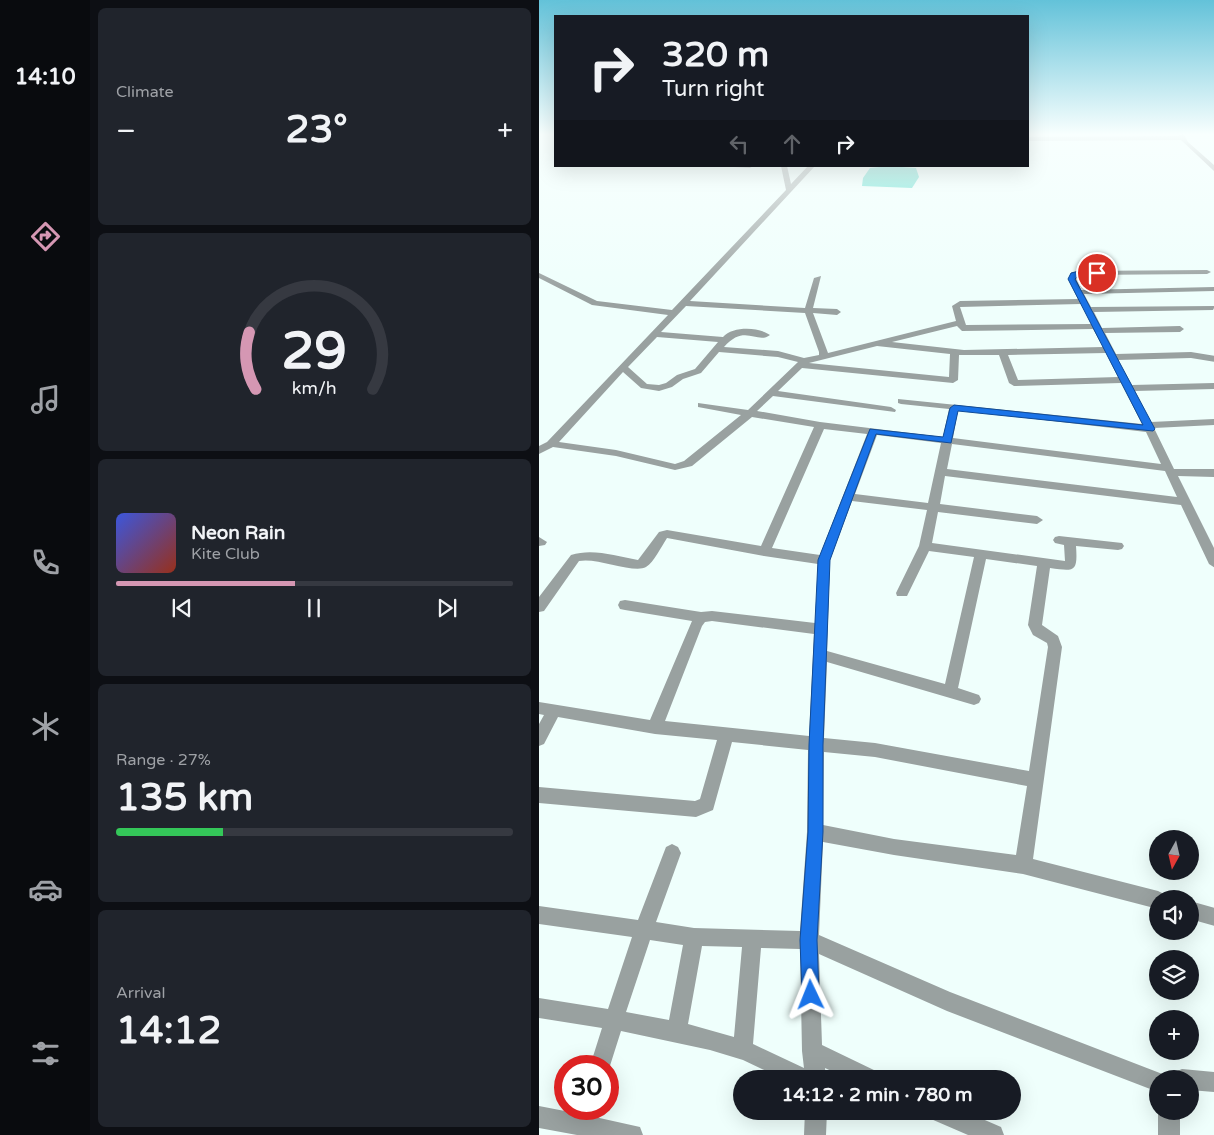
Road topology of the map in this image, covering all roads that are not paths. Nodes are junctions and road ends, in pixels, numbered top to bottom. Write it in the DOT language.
graph roads {
  1 [pos="788,186"];
  2 [pos="792,186"];
  3 [pos="789,189"];
  4 [pos="1207,272"];
  5 [pos="539,275"];
  6 [pos="818,278"];
  7 [pos="1214,289"];
  8 [pos="1084,301"];
  9 [pos="684,303"];
  10 [pos="1213,308"];
  11 [pos="808,310"];
  12 [pos="837,312"];
  13 [pos="675,313"];
  14 [pos="960,324"];
  15 [pos="1099,328"];
  16 [pos="1181,329"];
  17 [pos="655,334"];
  18 [pos="766,334"];
  19 [pos="725,340"];
  20 [pos="873,344"];
  21 [pos="715,349"];
  22 [pos="955,352"];
  23 [pos="1003,354"];
  24 [pos="1111,354"];
  25 [pos="823,357"];
  26 [pos="1214,359"];
  27 [pos="802,363"];
  28 [pos="623,367"];
  29 [pos="1127,384"];
  30 [pos="1214,386"];
  31 [pos="772,393"];
  32 [pos="901,402"];
  33 [pos="701,405"];
  34 [pos="954,408"];
  35 [pos="891,410"];
  36 [pos="751,412"];
  37 [pos="1214,422"];
  38 [pos="820,424"];
  39 [pos="1149,427"];
  40 [pos="873,431"];
  41 [pos="947,440"];
  42 [pos="551,444"];
  43 [pos="539,451"];
  44 [pos="1171,470"];
  45 [pos="941,472"];
  46 [pos="1214,473"];
  47 [pos="849,496"];
  48 [pos="1184,502"];
  49 [pos="933,508"];
  50 [pos="1037,520"];
  51 [pos="925,546"];
  52 [pos="1118,546"];
  53 [pos="1211,550"];
  54 [pos="764,552"];
  55 [pos="981,554"];
  56 [pos="824,560"];
  57 [pos="1044,563"];
  58 [pos="1214,564"];
  59 [pos="901,594"];
  60 [pos="625,605"];
  61 [pos="539,607"];
  62 [pos="701,618"];
  63 [pos="820,629"];
  64 [pos="821,655"];
  65 [pos="950,692"];
  66 [pos="974,699"];
  67 [pos="546,710"];
  68 [pos="655,727"];
  69 [pos="727,733"];
  70 [pos="539,739"];
  71 [pos="816,745"];
  72 [pos="1035,780"];
  73 [pos="539,795"];
  74 [pos="815,832"];
  75 [pos="672,853"];
  76 [pos="1023,865"];
  77 [pos="1149,898"];
  78 [pos="1199,913"];
  79 [pos="539,915"];
  80 [pos="1214,917"];
  81 [pos="645,929"];
  82 [pos="694,937"];
  83 [pos="752,938"];
  84 [pos="809,940"];
  85 [pos="539,1008"];
  86 [pos="614,1020"];
  87 [pos="677,1033"];
  88 [pos="743,1049"];
  89 [pos="812,1051"];
  90 [pos="603,1055"];
  91 [pos="790,1070"];
  92 [pos="815,1070"];
  93 [pos="852,1070"];
  94 [pos="1149,1079"];
  95 [pos="1199,1081"];
  96 [pos="1214,1082"];
  97 [pos="539,1116"];
  98 [pos="554,1116"];
  99 [pos="593,1120"];
  100 [pos="816,1120"];
  101 [pos="959,1120"];
  102 [pos="1169,1120"];
  103 [pos="632,1135"];
  104 [pos="815,1135"];
  105 [pos="993,1135"];
  106 [pos="1169,1135"];
  1 -- 3 [label="street"];
  2 -- 3 [label="street"];
  3 -- 9 [label="street"];
  4 -- 8 [label="street"];
  5 -- 13 [label="street"];
  6 -- 11 [label="street"];
  7 -- 8 [label="street"];
  8 -- 10 [label="street"];
  8 -- 14 [label="street"];
  8 -- 15 [label="street"];
  9 -- 11 [label="street"];
  9 -- 13 [label="street"];
  11 -- 12 [label="street"];
  11 -- 25 [label="street"];
  13 -- 17 [label="street"];
  14 -- 15 [label="street"];
  14 -- 20 [label="street"];
  15 -- 16 [label="street"];
  15 -- 24 [label="street"];
  17 -- 19 [label="street"];
  17 -- 28 [label="street"];
  18 -- 19 [label="street"];
  19 -- 21 [label="street"];
  20 -- 22 [label="street"];
  20 -- 25 [label="street"];
  21 -- 27 [label="street"];
  21 -- 28 [label="street"];
  22 -- 23 [label="street"];
  22 -- 27 [label="street"];
  23 -- 24 [label="street"];
  23 -- 29 [label="street"];
  24 -- 26 [label="street"];
  24 -- 29 [label="street"];
  25 -- 27 [label="street"];
  27 -- 31 [label="street"];
  28 -- 42 [label="street"];
  29 -- 30 [label="street"];
  29 -- 39 [label="street"];
  31 -- 35 [label="street"];
  31 -- 36 [label="street"];
  32 -- 34 [label="street"];
  33 -- 36 [label="street"];
  34 -- 39 [label="street"];
  34 -- 41 [label="street"];
  36 -- 38 [label="street"];
  36 -- 42 [label="street"];
  37 -- 39 [label="street"];
  38 -- 40 [label="street"];
  38 -- 54 [label="street"];
  39 -- 44 [label="street"];
  40 -- 41 [label="street"];
  40 -- 47 [label="street"];
  41 -- 44 [label="street"];
  41 -- 45 [label="street"];
  42 -- 43 [label="street"];
  44 -- 46 [label="street"];
  44 -- 48 [label="street"];
  45 -- 48 [label="street"];
  45 -- 49 [label="street"];
  47 -- 49 [label="street"];
  47 -- 56 [label="street"];
  48 -- 53 [label="street"];
  49 -- 50 [label="street"];
  49 -- 51 [label="street"];
  51 -- 55 [label="street"];
  51 -- 59 [label="street"];
  52 -- 57 [label="street"];
  53 -- 58 [label="street"];
  54 -- 56 [label="street"];
  54 -- 61 [label="street"];
  55 -- 57 [label="street"];
  55 -- 65 [label="street"];
  56 -- 63 [label="street"];
  57 -- 72 [label="street"];
  60 -- 62 [label="street"];
  62 -- 63 [label="street"];
  62 -- 68 [label="street"];
  63 -- 64 [label="street"];
  64 -- 65 [label="street"];
  64 -- 71 [label="street"];
  65 -- 66 [label="street"];
  67 -- 68 [label="street"];
  67 -- 70 [label="street"];
  68 -- 69 [label="street"];
  69 -- 71 [label="street"];
  69 -- 73 [label="street"];
  71 -- 72 [label="street"];
  71 -- 74 [label="street"];
  72 -- 76 [label="street"];
  74 -- 76 [label="street"];
  74 -- 84 [label="street"];
  75 -- 81 [label="street"];
  76 -- 77 [label="street"];
  78 -- 80 [label="street"];
  79 -- 81 [label="street"];
  81 -- 82 [label="street"];
  81 -- 86 [label="street"];
  82 -- 83 [label="street"];
  82 -- 87 [label="street"];
  83 -- 84 [label="street"];
  83 -- 88 [label="street"];
  84 -- 89 [label="street"];
  84 -- 94 [label="street"];
  85 -- 86 [label="street"];
  86 -- 87 [label="street"];
  86 -- 90 [label="street"];
  87 -- 88 [label="street"];
  88 -- 91 [label="street"];
  89 -- 92 [label="street"];
  89 -- 93 [label="street"];
  95 -- 96 [label="street"];
  97 -- 98 [label="street"];
  99 -- 103 [label="street"];
  100 -- 104 [label="street"];
  101 -- 105 [label="street"];
  102 -- 106 [label="street"];
}
